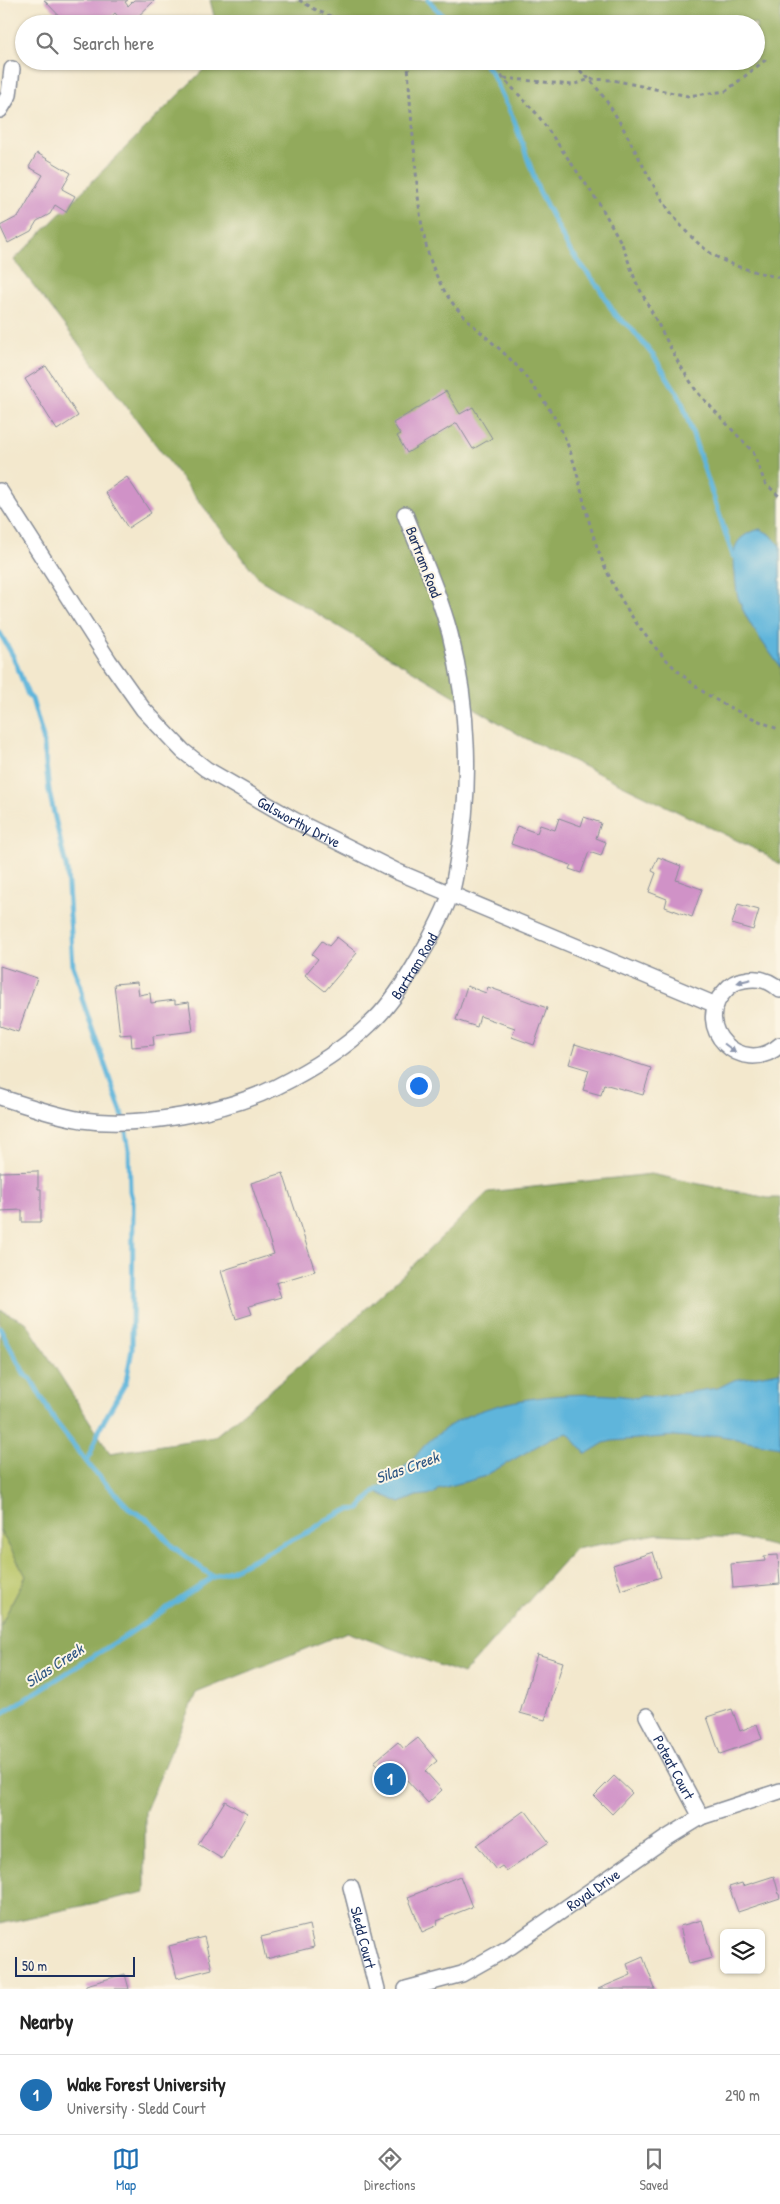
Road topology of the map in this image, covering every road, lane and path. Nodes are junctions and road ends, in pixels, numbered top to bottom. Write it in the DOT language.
graph roads {
  1 [pos="299,0"];
  2 [pos="328,15"];
  3 [pos="768,58"];
  4 [pos="765,61"];
  5 [pos="12,69"];
  6 [pos="408,70"];
  7 [pos="499,70"];
  8 [pos="578,70"];
  9 [pos="754,70"];
  10 [pos="503,78"];
  11 [pos="590,79"];
  12 [pos="0,110"];
  13 [pos="780,278"];
  14 [pos="0,490"];
  15 [pos="780,497"];
  16 [pos="405,514"];
  17 [pos="780,730"];
  18 [pos="451,894"];
  19 [pos="780,990"];
  20 [pos="716,1005"];
  21 [pos="780,1045"];
  22 [pos="0,1097"];
  23 [pos="647,1716"];
  24 [pos="780,1791"];
  25 [pos="701,1817"];
  26 [pos="351,1887"];
  27 [pos="377,1989"];
  28 [pos="406,1989"];
  1 -- 2 [label="path"];
  3 -- 4 [label="path"];
  5 -- 12 [label="street"];
  6 -- 17 [label="path"];
  7 -- 10 [label="path"];
  8 -- 11 [label="path"];
  9 -- 11 [label="path"];
  10 -- 11 [label="path"];
  10 -- 15 [label="path"];
  11 -- 13 [label="path"];
  14 -- 18 [label="street, Galsworthy Drive"];
  16 -- 18 [label="street, Bartram Road"];
  18 -- 20 [label="street, Galsworthy Drive"];
  18 -- 22 [label="street, Bartram Road"];
  19 -- 20 [label="street, one-way"];
  20 -- 21 [label="street, one-way"];
  23 -- 25 [label="street, Poteat Court"];
  24 -- 25 [label="street, Royal Drive"];
  25 -- 28 [label="street, Royal Drive"];
  26 -- 27 [label="street, Sledd Court"];
}
